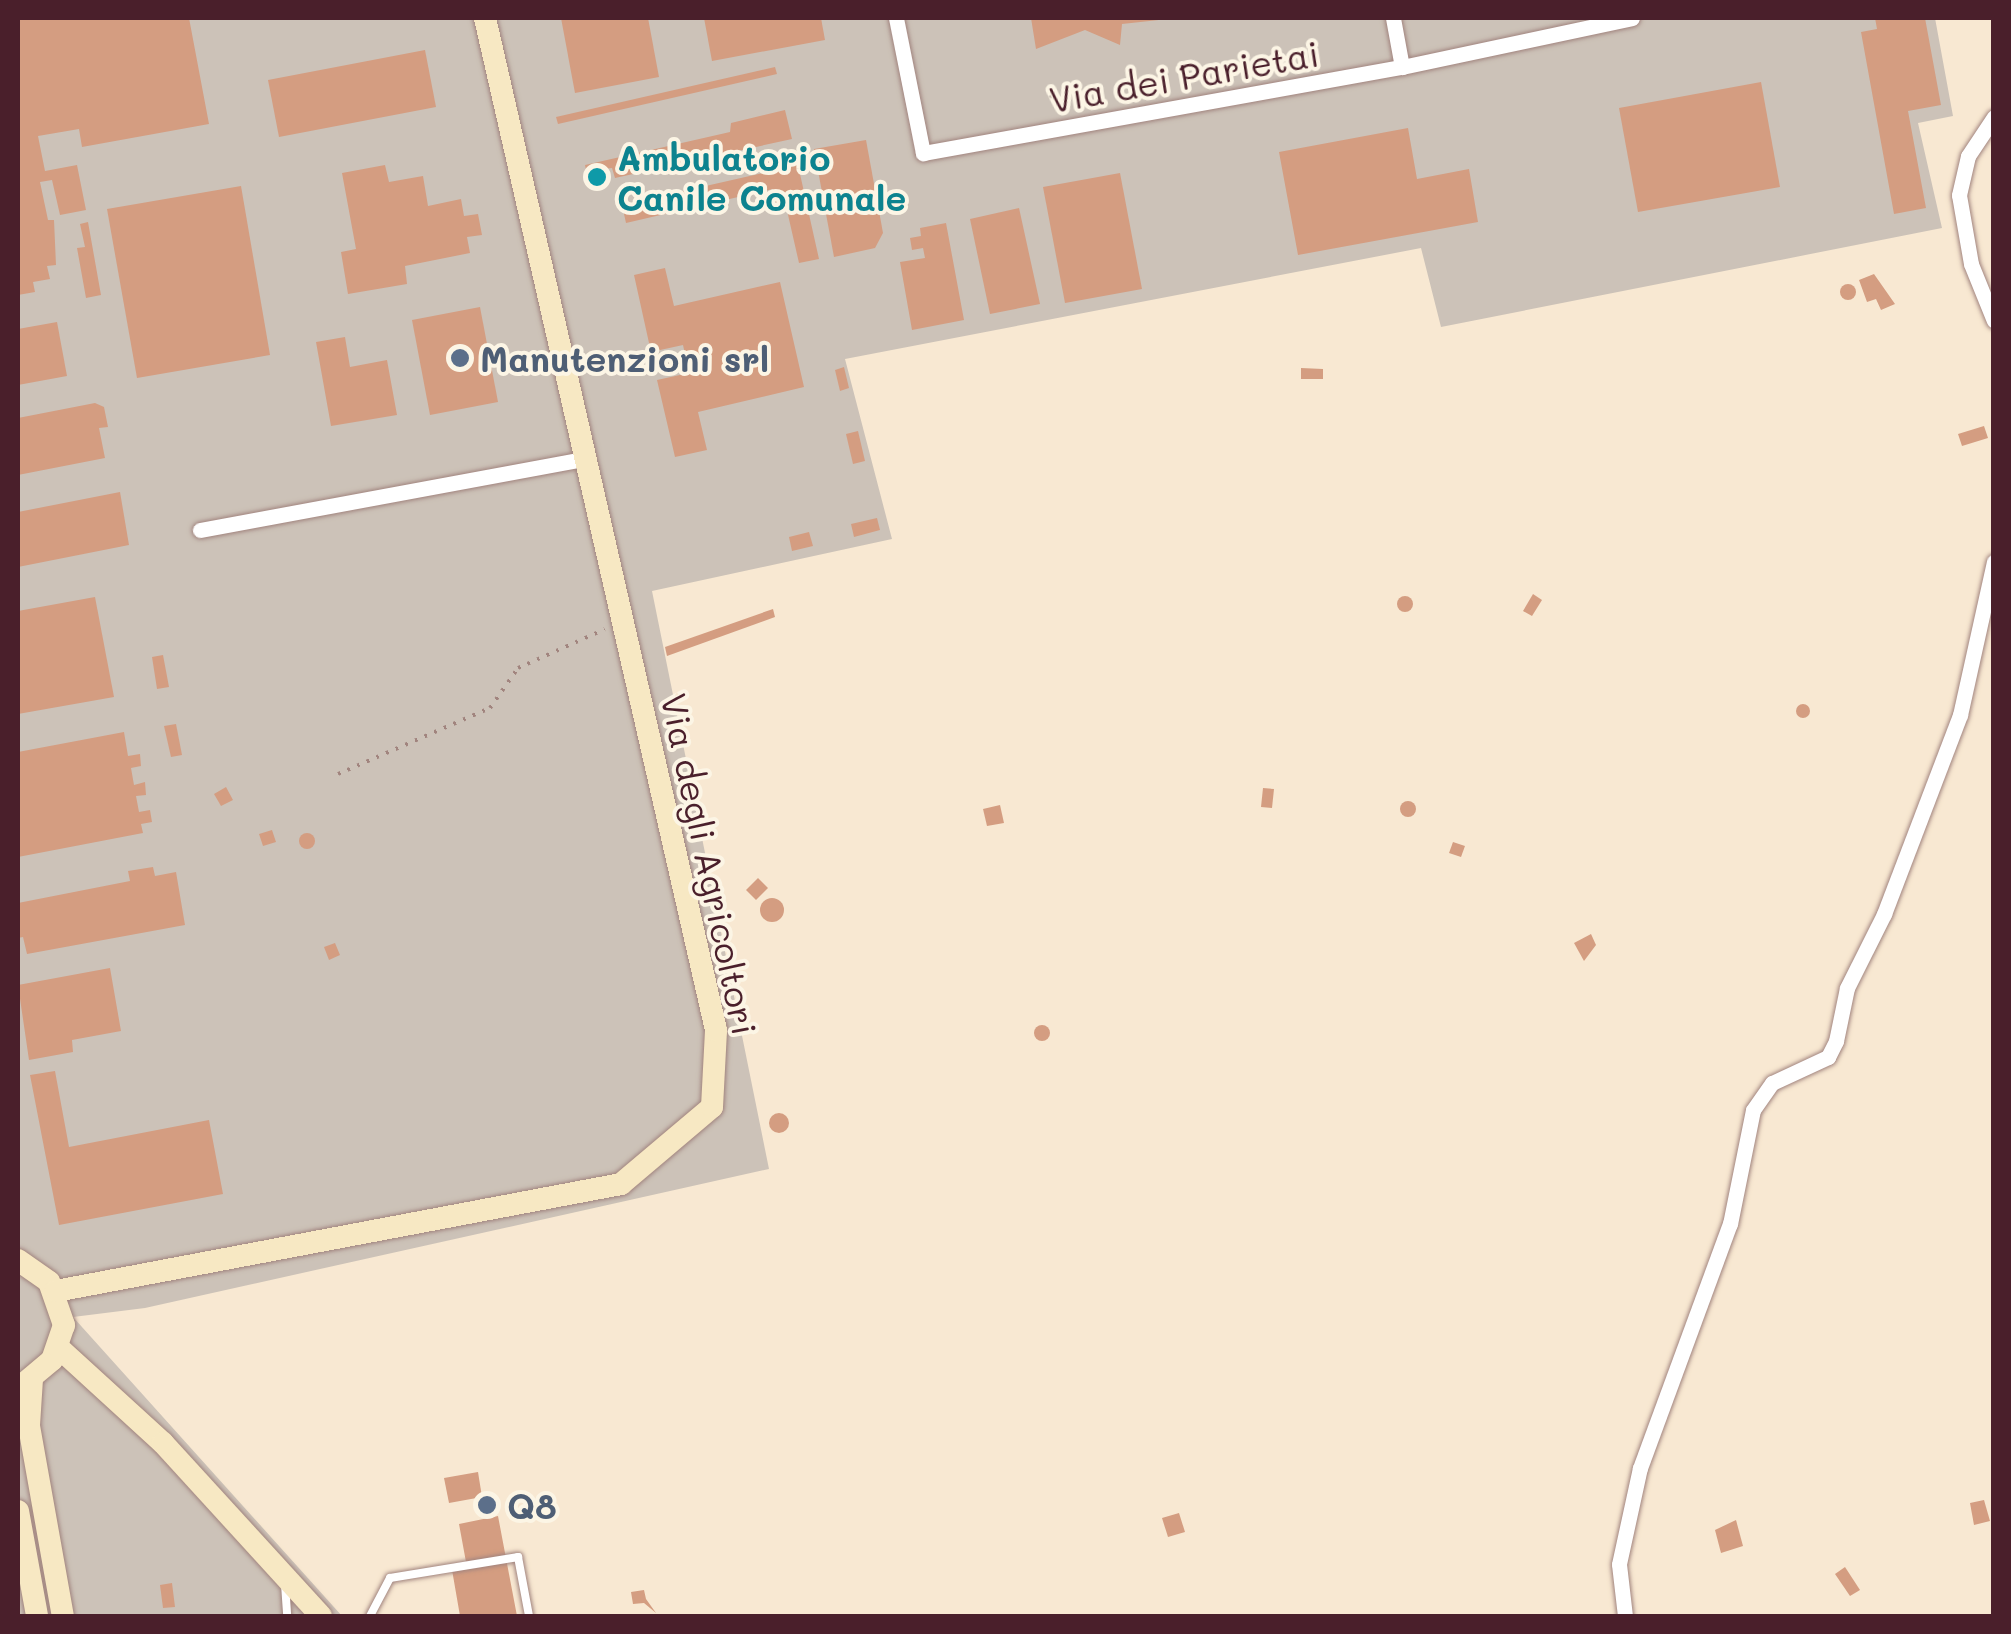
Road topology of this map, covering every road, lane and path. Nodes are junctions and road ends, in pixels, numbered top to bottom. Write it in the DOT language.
graph roads {
  1 [pos="485,18"];
  2 [pos="896,18"];
  3 [pos="1393,18"];
  4 [pos="1632,18"];
  5 [pos="1402,67"];
  6 [pos="1994,118"];
  7 [pos="1994,320"];
  8 [pos="587,458"];
  9 [pos="200,530"];
  10 [pos="1994,562"];
  11 [pos="624,622"];
  12 [pos="338,774"];
  13 [pos="18,1260"];
  14 [pos="56,1292"];
  15 [pos="59,1348"];
  16 [pos="25,1382"];
  17 [pos="18,1511"];
  18 [pos="285,1580"];
  19 [pos="36,1616"];
  20 [pos="63,1616"];
  21 [pos="287,1616"];
  22 [pos="321,1616"];
  23 [pos="370,1616"];
  24 [pos="529,1616"];
  25 [pos="1625,1616"];
  1 -- 8 [label="street, Via degli Agricoltori"];
  2 -- 5 [label="street, Via dei Parietai"];
  3 -- 5 [label="street"];
  4 -- 5 [label="street, Via dei Parietai"];
  6 -- 7 [label="street"];
  8 -- 9 [label="street"];
  8 -- 11 [label="street, Via degli Agricoltori"];
  10 -- 25 [label="street"];
  11 -- 12 [label="path"];
  11 -- 14 [label="street, Via degli Agricoltori"];
  13 -- 14 [label="street"];
  14 -- 15 [label="street"];
  15 -- 16 [label="street"];
  15 -- 18 [label="street"];
  16 -- 20 [label="street"];
  17 -- 19 [label="street"];
  18 -- 21 [label="lane"];
  18 -- 22 [label="street"];
  23 -- 24 [label="lane"];
}
